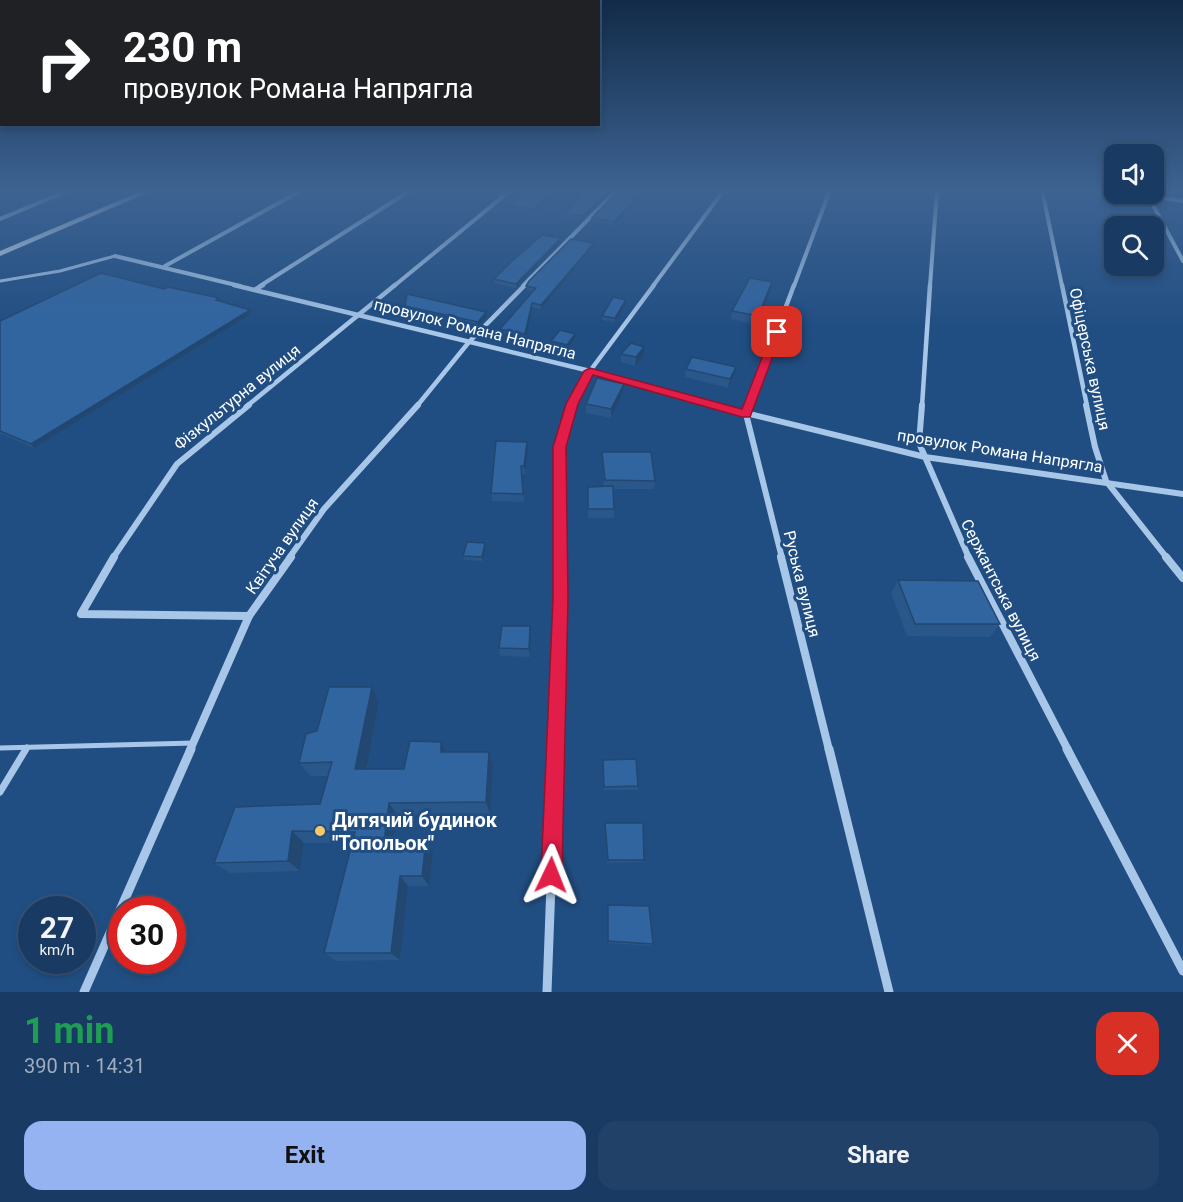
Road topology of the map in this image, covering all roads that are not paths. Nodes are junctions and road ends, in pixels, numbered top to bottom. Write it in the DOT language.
graph roads {
  1 [pos="42,236"];
  2 [pos="219,236"];
  3 [pos="339,236"];
  4 [pos="454,236"];
  5 [pos="572,236"];
  6 [pos="690,236"];
  7 [pos="813,236"];
  8 [pos="934,236"];
  9 [pos="1052,236"];
  10 [pos="1170,236"];
  11 [pos="0,254"];
  12 [pos="115,256"];
  13 [pos="1183,261"];
  14 [pos="165,266"];
  15 [pos="0,281"];
  16 [pos="256,289"];
  17 [pos="359,314"];
  18 [pos="469,342"];
  19 [pos="590,371"];
  20 [pos="746,414"];
  21 [pos="925,457"];
  22 [pos="1106,481"];
  23 [pos="1183,494"];
  24 [pos="1183,578"];
  25 [pos="249,616"];
  26 [pos="194,743"];
  27 [pos="27,747"];
  28 [pos="0,748"];
  29 [pos="0,792"];
  30 [pos="1183,971"];
  31 [pos="84,992"];
  32 [pos="547,992"];
  33 [pos="889,992"];
  1 -- 11 [label="street"];
  2 -- 14 [label="street"];
  3 -- 16 [label="street"];
  4 -- 17 [label="street"];
  5 -- 18 [label="street, Квітуча вулиця"];
  6 -- 19 [label="street"];
  7 -- 20 [label="street"];
  8 -- 21 [label="street, Сержантська вулиця"];
  9 -- 22 [label="street, Офіцерська вулиця"];
  10 -- 13 [label="street"];
  12 -- 14 [label="street, провулок Романа Напрягла"];
  12 -- 15 [label="lane"];
  14 -- 16 [label="street, провулок Романа Напрягла"];
  16 -- 17 [label="street, провулок Романа Напрягла"];
  17 -- 18 [label="street, провулок Романа Напрягла"];
  17 -- 25 [label="street, Фізкультурна вулиця"];
  18 -- 19 [label="street, провулок Романа Напрягла"];
  18 -- 25 [label="street, Квітуча вулиця"];
  19 -- 20 [label="street, провулок Романа Напрягла"];
  19 -- 32 [label="street"];
  20 -- 21 [label="street, провулок Романа Напрягла"];
  20 -- 33 [label="street, Руська вулиця"];
  21 -- 22 [label="street, провулок Романа Напрягла"];
  21 -- 30 [label="street, Сержантська вулиця"];
  22 -- 23 [label="street, провулок Романа Напрягла"];
  22 -- 24 [label="street, Офіцерська вулиця"];
  25 -- 26 [label="street, Квітуча вулиця"];
  26 -- 27 [label="lane"];
  26 -- 31 [label="street, Квітуча вулиця"];
  27 -- 28 [label="lane"];
  27 -- 29 [label="lane"];
}
